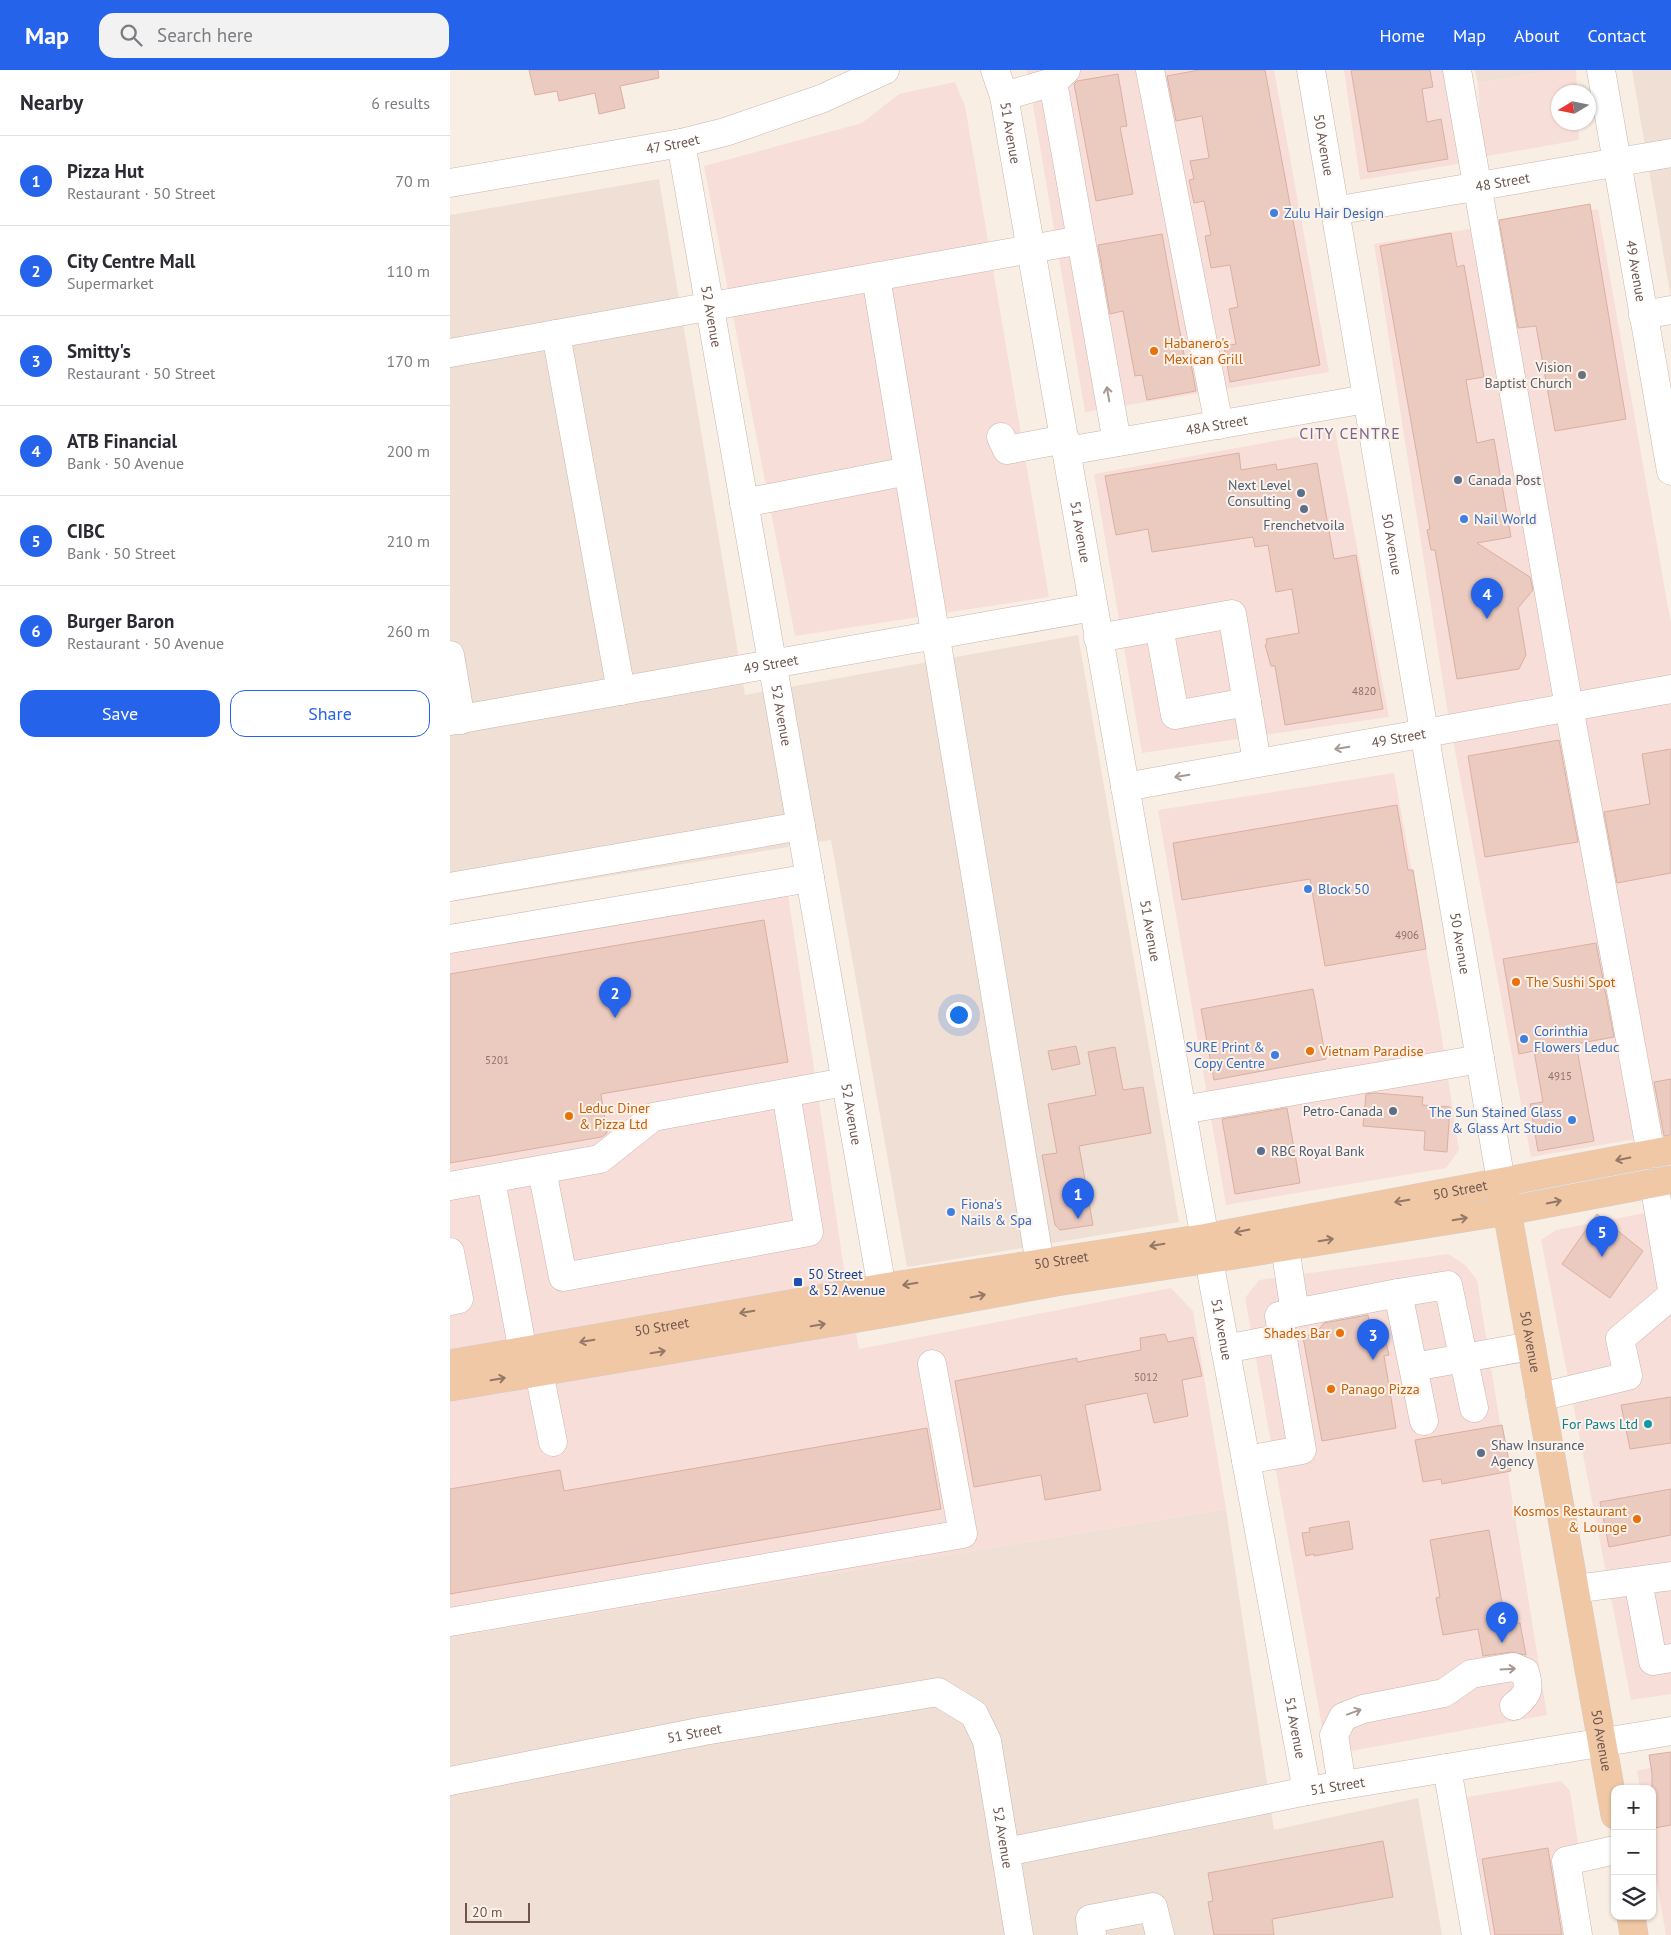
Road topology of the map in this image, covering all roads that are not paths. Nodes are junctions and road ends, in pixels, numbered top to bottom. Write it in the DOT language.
graph roads {
  1 [pos="885,70"];
  2 [pos="996,70"];
  3 [pos="1150,70"];
  4 [pos="1311,70"];
  5 [pos="1457,70"];
  6 [pos="1601,70"];
  7 [pos="1060,76"];
  8 [pos="1004,96"];
  9 [pos="681,143"];
  10 [pos="1671,153"];
  11 [pos="1616,164"];
  12 [pos="450,183"];
  13 [pos="1476,186"];
  14 [pos="1334,211"];
  15 [pos="1081,240"];
  16 [pos="1031,248"];
  17 [pos="876,276"];
  18 [pos="709,306"];
  19 [pos="1671,310"];
  20 [pos="1643,315"];
  21 [pos="556,334"];
  22 [pos="450,353"];
  23 [pos="1366,399"];
  24 [pos="1219,425"];
  25 [pos="1001,436"];
  26 [pos="1117,442"];
  27 [pos="1066,445"];
  28 [pos="908,471"];
  29 [pos="1671,471"];
  30 [pos="744,504"];
  31 [pos="1093,608"];
  32 [pos="1159,627"];
  33 [pos="936,635"];
  34 [pos="1098,638"];
  35 [pos="450,655"];
  36 [pos="772,664"];
  37 [pos="1671,689"];
  38 [pos="620,691"];
  39 [pos="1247,702"];
  40 [pos="1568,707"];
  41 [pos="456,721"];
  42 [pos="1424,733"];
  43 [pos="1258,762"];
  44 [pos="1125,787"];
  45 [pos="801,826"];
  46 [pos="810,878"];
  47 [pos="450,888"];
  48 [pos="450,939"];
  49 [pos="1480,1059"];
  50 [pos="845,1082"];
  51 [pos="786,1093"];
  52 [pos="1182,1110"];
  53 [pos="1661,1152"];
  54 [pos="542,1170"];
  55 [pos="491,1180"];
  56 [pos="1662,1181"];
  57 [pos="1502,1182"];
  58 [pos="450,1186"];
  59 [pos="1506,1211"];
  60 [pos="1285,1247"];
  61 [pos="1207,1248"];
  62 [pos="450,1252"];
  63 [pos="1040,1264"];
  64 [pos="1671,1284"];
  65 [pos="1398,1293"];
  66 [pos="1671,1296"];
  67 [pos="450,1301"];
  68 [pos="884,1301"];
  69 [pos="1296,1313"];
  70 [pos="1283,1338"];
  71 [pos="1531,1346"];
  72 [pos="1225,1349"];
  73 [pos="1462,1358"];
  74 [pos="531,1362"];
  75 [pos="450,1364"];
  76 [pos="932,1364"];
  77 [pos="1414,1367"];
  78 [pos="450,1387"];
  79 [pos="1540,1397"];
  80 [pos="1474,1408"];
  81 [pos="1424,1421"];
  82 [pos="553,1442"];
  83 [pos="1246,1460"];
  84 [pos="1671,1576"];
  85 [pos="1638,1581"];
  86 [pos="1575,1589"];
  87 [pos="450,1622"];
  88 [pos="1671,1658"];
  89 [pos="938,1692"];
  90 [pos="1514,1706"];
  91 [pos="1671,1731"];
  92 [pos="1602,1743"];
  93 [pos="1446,1768"];
  94 [pos="450,1781"];
  95 [pos="1342,1785"];
  96 [pos="1307,1791"];
  97 [pos="1611,1793"];
  98 [pos="1611,1851"];
  99 [pos="1006,1852"];
  100 [pos="1632,1920"];
  101 [pos="1019,1935"];
  102 [pos="1092,1935"];
  103 [pos="1160,1935"];
  104 [pos="1476,1935"];
  105 [pos="1578,1935"];
  106 [pos="1634,1935"];
  1 -- 9 [label="street, 47 Street"];
  2 -- 8 [label="street, 51 Avenue"];
  3 -- 24 [label="street"];
  4 -- 14 [label="street, 50 Avenue"];
  5 -- 13 [label="street"];
  6 -- 11 [label="street, 49 Avenue"];
  7 -- 8 [label="street"];
  7 -- 15 [label="street"];
  8 -- 16 [label="street, 51 Avenue"];
  9 -- 12 [label="street, 47 Street"];
  9 -- 18 [label="street, 52 Avenue"];
  10 -- 11 [label="street, 48 Street"];
  11 -- 13 [label="street, 48 Street"];
  11 -- 20 [label="street, 49 Avenue"];
  13 -- 14 [label="street, 48 Street"];
  13 -- 40 [label="street"];
  14 -- 23 [label="street, 50 Avenue"];
  15 -- 16 [label="street"];
  26 -- 15 [label="street, one-way"];
  16 -- 17 [label="street"];
  16 -- 27 [label="street, 51 Avenue"];
  17 -- 18 [label="street"];
  17 -- 28 [label="street"];
  18 -- 21 [label="street"];
  18 -- 30 [label="street, 52 Avenue"];
  19 -- 20 [label="street"];
  20 -- 29 [label="street, 49 Avenue"];
  21 -- 22 [label="street"];
  21 -- 38 [label="street"];
  23 -- 24 [label="street, 48A Street"];
  23 -- 42 [label="street, 50 Avenue"];
  24 -- 26 [label="street, 48A Street"];
  25 -- 27 [label="street, 48A Street"];
  26 -- 27 [label="street, 48A Street"];
  27 -- 31 [label="street, 51 Avenue"];
  28 -- 30 [label="street"];
  28 -- 33 [label="street"];
  30 -- 36 [label="street, 52 Avenue"];
  31 -- 33 [label="street, 49 Street"];
  31 -- 34 [label="street, 51 Avenue"];
  32 -- 34 [label="street"];
  32 -- 39 [label="street"];
  32 -- 39 [label="street"];
  33 -- 36 [label="street, 49 Street"];
  33 -- 63 [label="street"];
  34 -- 44 [label="street, 51 Avenue"];
  35 -- 41 [label="street"];
  36 -- 38 [label="street, 49 Street"];
  36 -- 45 [label="street, 52 Avenue"];
  37 -- 40 [label="street, 49 Street"];
  38 -- 41 [label="street, 49 Street"];
  39 -- 43 [label="street"];
  40 -- 42 [label="street, 49 Street"];
  40 -- 53 [label="street"];
  42 -- 43 [label="street, 49 Street, one-way"];
  42 -- 49 [label="street, 50 Avenue"];
  43 -- 44 [label="street, 49 Street, one-way"];
  44 -- 52 [label="street, 51 Avenue"];
  45 -- 46 [label="street, 52 Avenue"];
  45 -- 47 [label="street"];
  46 -- 48 [label="street"];
  46 -- 50 [label="street, 52 Avenue"];
  49 -- 52 [label="street"];
  49 -- 57 [label="street, 50 Avenue"];
  50 -- 51 [label="street"];
  50 -- 68 [label="street, 52 Avenue"];
  51 -- 54 [label="street"];
  51 -- 54 [label="street"];
  52 -- 61 [label="street, 51 Avenue"];
  53 -- 57 [label="main road, 50 Street, one-way"];
  54 -- 55 [label="street"];
  55 -- 58 [label="street"];
  55 -- 74 [label="street"];
  59 -- 56 [label="main road, 50 Street, one-way"];
  56 -- 64 [label="street"];
  57 -- 59 [label="main road, 50 Avenue"];
  57 -- 61 [label="main road, 50 Street, one-way"];
  60 -- 59 [label="main road, 50 Street, one-way"];
  59 -- 71 [label="main road, 50 Avenue"];
  60 -- 61 [label="main road, 50 Street"];
  60 -- 69 [label="street"];
  61 -- 63 [label="main road, 50 Street, one-way"];
  68 -- 61 [label="main road, 50 Street, one-way"];
  61 -- 72 [label="street, 51 Avenue"];
  62 -- 67 [label="street"];
  63 -- 68 [label="main road, 50 Street, one-way"];
  65 -- 69 [label="street"];
  65 -- 73 [label="street"];
  65 -- 77 [label="street"];
  66 -- 79 [label="street"];
  68 -- 74 [label="main road, 50 Street"];
  69 -- 70 [label="street"];
  70 -- 72 [label="street"];
  70 -- 83 [label="street"];
  71 -- 73 [label="street"];
  71 -- 79 [label="main road, 50 Avenue"];
  72 -- 83 [label="street, 51 Avenue"];
  73 -- 77 [label="street"];
  73 -- 80 [label="street"];
  74 -- 75 [label="main road, 50 Street"];
  78 -- 74 [label="main road, 50 Street, one-way"];
  74 -- 82 [label="street"];
  76 -- 87 [label="street"];
  77 -- 81 [label="street"];
  79 -- 86 [label="main road, 50 Avenue"];
  83 -- 96 [label="street, 51 Avenue"];
  84 -- 85 [label="street"];
  85 -- 86 [label="street"];
  85 -- 88 [label="street"];
  86 -- 92 [label="main road, 50 Avenue"];
  89 -- 94 [label="street, 51 Street"];
  89 -- 99 [label="street, 52 Avenue"];
  95 -- 90 [label="street, one-way"];
  91 -- 92 [label="street, 51 Street"];
  92 -- 93 [label="street, 51 Street"];
  92 -- 97 [label="main road, 50 Avenue"];
  93 -- 95 [label="street, 51 Street"];
  93 -- 104 [label="street"];
  95 -- 96 [label="street, 51 Street"];
  96 -- 99 [label="street, 51 Street"];
  98 -- 105 [label="street"];
  99 -- 101 [label="street, 52 Avenue"];
  100 -- 106 [label="main road"];
  102 -- 103 [label="street"];
}
